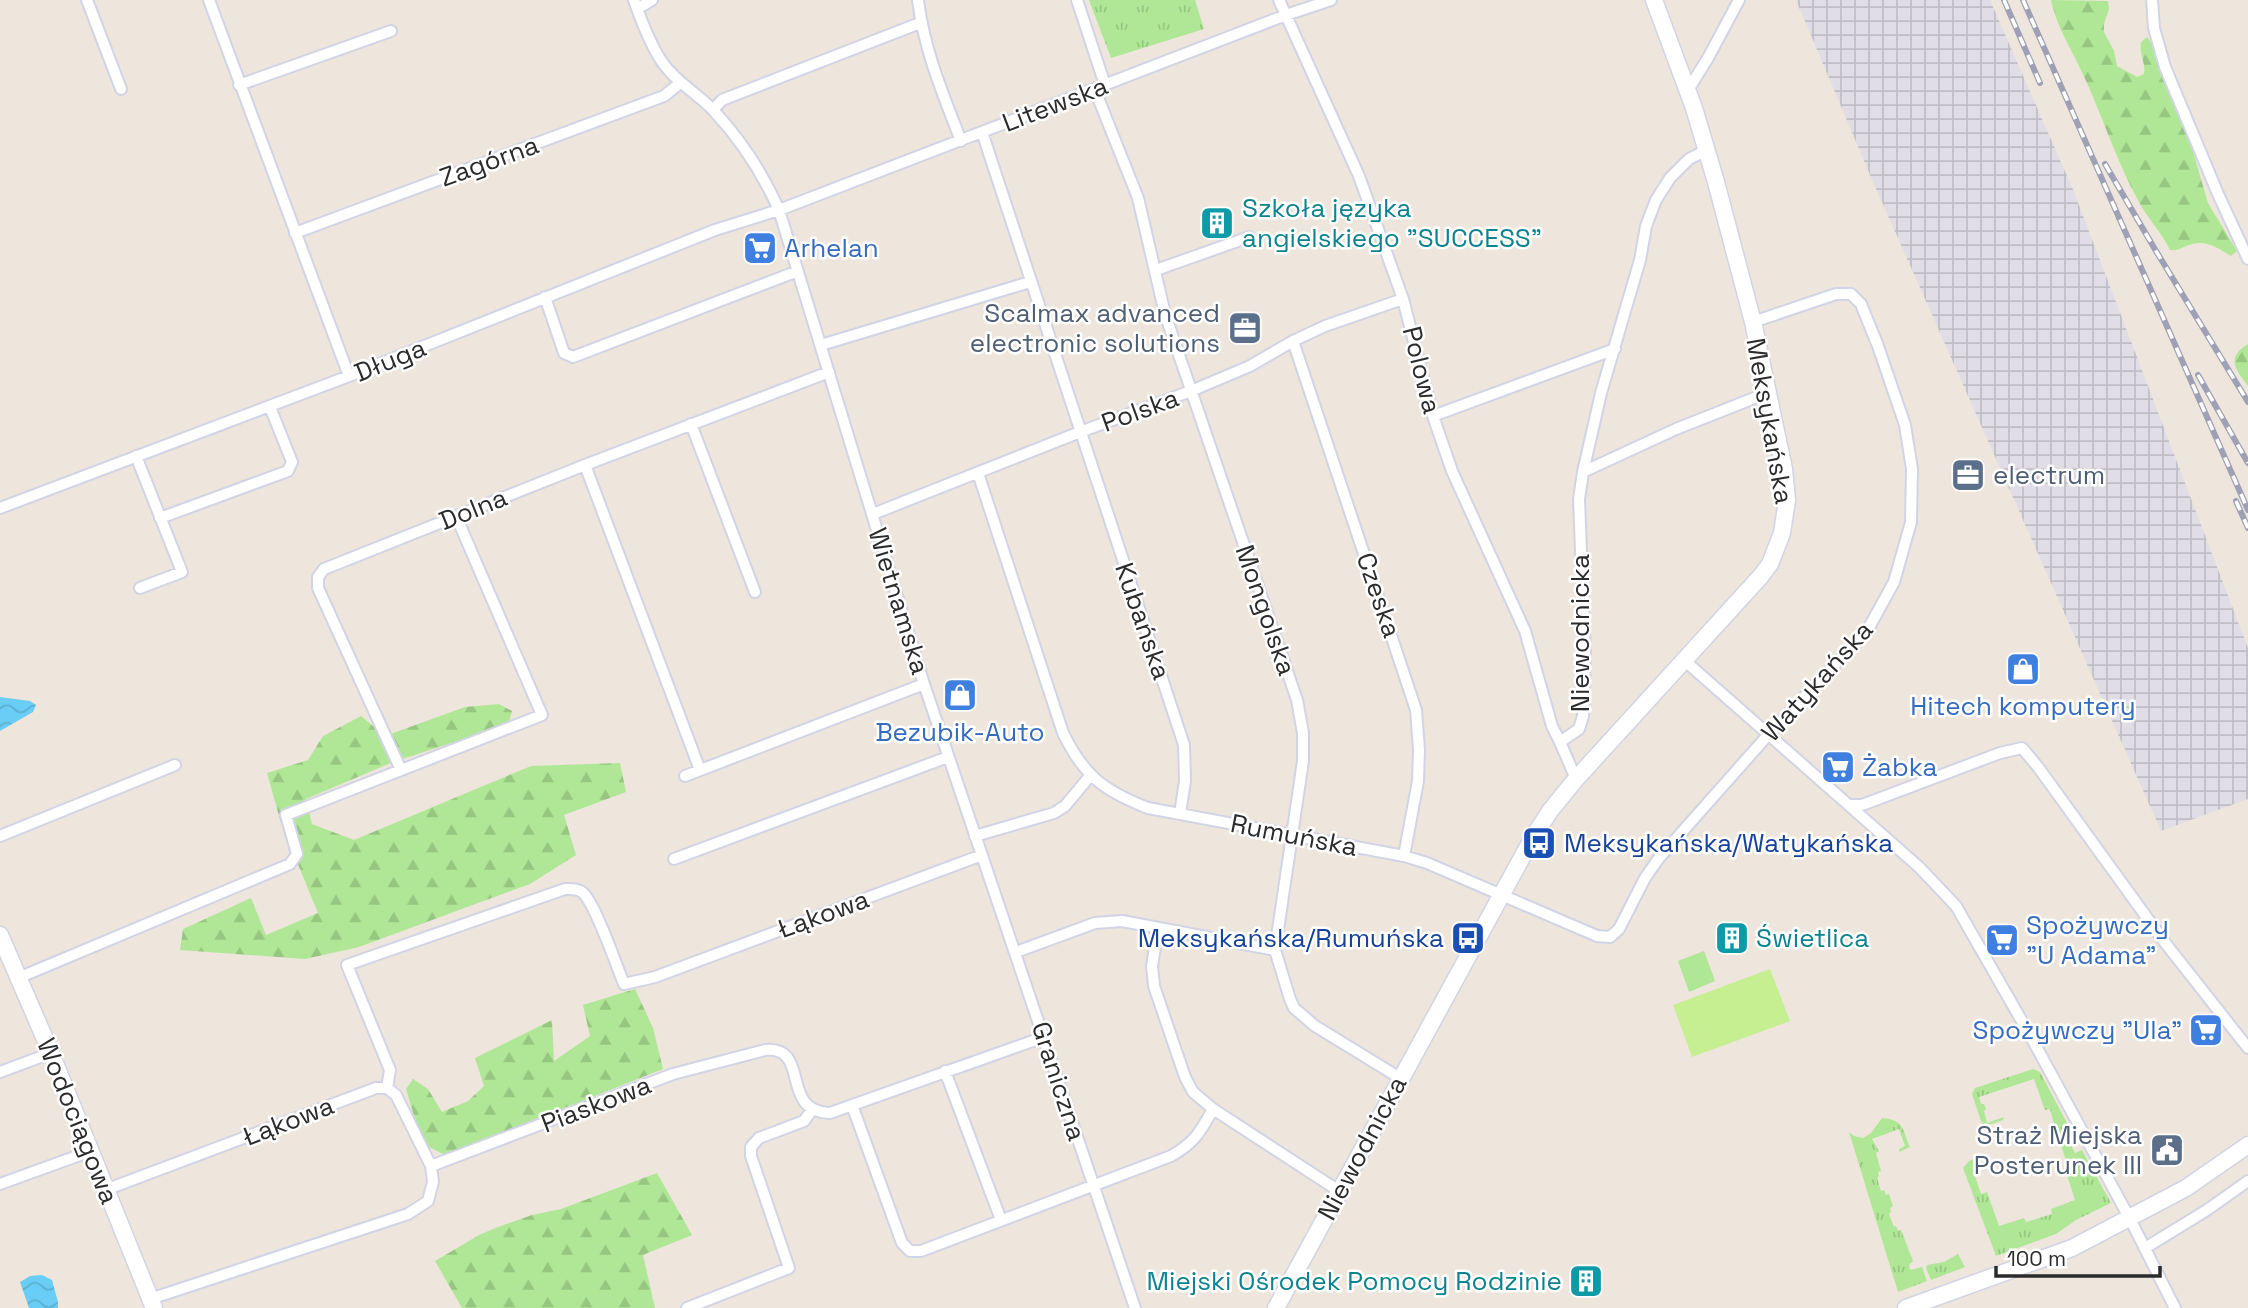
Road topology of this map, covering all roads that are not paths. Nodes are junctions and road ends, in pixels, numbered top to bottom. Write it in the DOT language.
graph roads {
  1 [pos="87,0"];
  2 [pos="209,0"];
  3 [pos="652,0"];
  4 [pos="918,0"];
  5 [pos="1077,0"];
  6 [pos="1279,0"];
  7 [pos="1331,0"];
  8 [pos="1654,0"];
  9 [pos="1739,0"];
  10 [pos="2152,0"];
  11 [pos="635,5"];
  12 [pos="1286,15"];
  13 [pos="920,23"];
  14 [pos="391,31"];
  15 [pos="680,83"];
  16 [pos="239,85"];
  17 [pos="1100,87"];
  18 [pos="121,89"];
  19 [pos="1688,90"];
  20 [pos="713,110"];
  21 [pos="982,132"];
  22 [pos="961,141"];
  23 [pos="1707,150"];
  24 [pos="779,210"];
  25 [pos="295,233"];
  26 [pos="1249,237"];
  27 [pos="2248,258"];
  28 [pos="1156,270"];
  29 [pos="798,271"];
  30 [pos="1030,282"];
  31 [pos="545,298"];
  32 [pos="1403,299"];
  33 [pos="1753,322"];
  34 [pos="1293,341"];
  35 [pos="821,345"];
  36 [pos="1615,349"];
  37 [pos="829,372"];
  38 [pos="349,376"];
  39 [pos="1191,391"];
  40 [pos="1767,393"];
  41 [pos="270,407"];
  42 [pos="1433,416"];
  43 [pos="691,424"];
  44 [pos="1080,432"];
  45 [pos="136,456"];
  46 [pos="585,465"];
  47 [pos="978,472"];
  48 [pos="1583,472"];
  49 [pos="0,508"];
  50 [pos="873,514"];
  51 [pos="456,516"];
  52 [pos="160,518"];
  53 [pos="140,588"];
  54 [pos="755,592"];
  55 [pos="1685,661"];
  56 [pos="924,684"];
  57 [pos="1768,735"];
  58 [pos="1560,742"];
  59 [pos="948,757"];
  60 [pos="176,765"];
  61 [pos="401,770"];
  62 [pos="700,770"];
  63 [pos="685,776"];
  64 [pos="1090,776"];
  65 [pos="1576,779"];
  66 [pos="1849,805"];
  67 [pos="1180,814"];
  68 [pos="1291,834"];
  69 [pos="0,836"];
  70 [pos="975,836"];
  71 [pos="982,855"];
  72 [pos="1404,856"];
  73 [pos="674,859"];
  74 [pos="1500,895"];
  75 [pos="1158,928"];
  76 [pos="0,935"];
  77 [pos="1275,950"];
  78 [pos="1016,952"];
  79 [pos="18,978"];
  80 [pos="1044,1037"];
  81 [pos="2248,1048"];
  82 [pos="51,1053"];
  83 [pos="945,1071"];
  84 [pos="0,1072"];
  85 [pos="1400,1078"];
  86 [pos="387,1088"];
  87 [pos="852,1105"];
  88 [pos="1213,1109"];
  89 [pos="813,1110"];
  90 [pos="2248,1138"];
  91 [pos="2248,1145"];
  92 [pos="90,1152"];
  93 [pos="2231,1156"];
  94 [pos="431,1166"];
  95 [pos="2248,1181"];
  96 [pos="0,1184"];
  97 [pos="1094,1185"];
  98 [pos="105,1189"];
  99 [pos="1339,1191"];
  100 [pos="2130,1219"];
  101 [pos="1001,1220"];
  102 [pos="2145,1248"];
  103 [pos="152,1304"];
  104 [pos="687,1308"];
  105 [pos="1135,1308"];
  106 [pos="1276,1308"];
  107 [pos="1906,1308"];
  108 [pos="2175,1308"];
  1 -- 18 [label="street"];
  2 -- 16 [label="street"];
  3 -- 11 [label="street"];
  4 -- 13 [label="street"];
  5 -- 17 [label="street, Mongolska"];
  6 -- 12 [label="street, Polowa"];
  7 -- 12 [label="street, Litewska"];
  8 -- 19 [label="street, Meksykańska"];
  9 -- 19 [label="street"];
  10 -- 27 [label="street"];
  11 -- 15 [label="street, Wietnamska"];
  12 -- 17 [label="street, Litewska"];
  12 -- 32 [label="street, Polowa"];
  13 -- 20 [label="street"];
  13 -- 22 [label="street"];
  14 -- 16 [label="street"];
  15 -- 20 [label="street, Wietnamska"];
  15 -- 25 [label="street, Zagórna"];
  16 -- 25 [label="street"];
  17 -- 21 [label="street, Litewska"];
  17 -- 28 [label="street, Mongolska"];
  19 -- 23 [label="street, Meksykańska"];
  20 -- 24 [label="street, Wietnamska"];
  21 -- 22 [label="street, Litewska"];
  21 -- 30 [label="street, Kubańska"];
  22 -- 24 [label="street, Litewska"];
  23 -- 33 [label="street, Meksykańska"];
  23 -- 36 [label="street, Niewodnicka"];
  24 -- 29 [label="street, Wietnamska"];
  24 -- 31 [label="street, Długa"];
  25 -- 38 [label="street"];
  26 -- 28 [label="street"];
  28 -- 39 [label="street, Mongolska"];
  29 -- 31 [label="street"];
  29 -- 35 [label="street, Wietnamska"];
  30 -- 35 [label="street"];
  30 -- 44 [label="street, Kubańska"];
  31 -- 38 [label="street, Długa"];
  32 -- 34 [label="street, Polska"];
  32 -- 42 [label="street, Polowa"];
  33 -- 40 [label="street, Meksykańska"];
  33 -- 57 [label="street, Watykańska"];
  34 -- 39 [label="street, Polska"];
  34 -- 72 [label="street, Czeska"];
  35 -- 37 [label="street, Wietnamska"];
  36 -- 42 [label="street"];
  36 -- 48 [label="street, Niewodnicka"];
  37 -- 43 [label="street, Dolna"];
  37 -- 50 [label="street, Wietnamska"];
  38 -- 41 [label="street, Długa"];
  39 -- 44 [label="street, Polska"];
  39 -- 68 [label="street, Mongolska"];
  40 -- 48 [label="street"];
  40 -- 55 [label="street, Meksykańska"];
  41 -- 45 [label="street, Długa"];
  41 -- 52 [label="street"];
  42 -- 58 [label="street, Polowa"];
  43 -- 46 [label="street, Dolna"];
  43 -- 54 [label="street"];
  44 -- 47 [label="street, Polska"];
  44 -- 67 [label="street, Kubańska"];
  45 -- 49 [label="street, Długa"];
  45 -- 52 [label="street"];
  46 -- 51 [label="street, Dolna"];
  46 -- 62 [label="street"];
  47 -- 50 [label="street, Polska"];
  47 -- 64 [label="street, Rumuńska"];
  48 -- 58 [label="street, Niewodnicka"];
  50 -- 56 [label="street, Wietnamska"];
  51 -- 61 [label="street, Dolna"];
  51 -- 61 [label="street"];
  52 -- 53 [label="street"];
  55 -- 57 [label="street"];
  55 -- 65 [label="street, Meksykańska"];
  56 -- 59 [label="street, Wietnamska"];
  56 -- 62 [label="street"];
  57 -- 66 [label="street"];
  57 -- 74 [label="street, Watykańska"];
  58 -- 65 [label="street, Niewodnicka"];
  59 -- 70 [label="street, Wietnamska"];
  59 -- 73 [label="street"];
  60 -- 69 [label="street"];
  61 -- 79 [label="street"];
  62 -- 63 [label="street"];
  64 -- 67 [label="street, Rumuńska"];
  64 -- 70 [label="street"];
  65 -- 74 [label="street, Niewodnicka"];
  66 -- 81 [label="street"];
  66 -- 100 [label="street"];
  67 -- 68 [label="street, Rumuńska"];
  68 -- 72 [label="street, Rumuńska"];
  68 -- 77 [label="street, Mongolska"];
  70 -- 71 [label="street, Wietnamska"];
  71 -- 78 [label="street, Graniczna"];
  71 -- 86 [label="street, Łąkowa"];
  72 -- 74 [label="street, Rumuńska"];
  74 -- 85 [label="street, Niewodnicka"];
  75 -- 77 [label="street"];
  75 -- 78 [label="street"];
  75 -- 88 [label="street"];
  76 -- 79 [label="street, Wodociągowa"];
  77 -- 85 [label="street"];
  78 -- 80 [label="street, Graniczna"];
  79 -- 82 [label="street, Wodociągowa"];
  80 -- 83 [label="street"];
  80 -- 97 [label="street, Graniczna"];
  82 -- 84 [label="street"];
  82 -- 92 [label="street, Wodociągowa"];
  83 -- 87 [label="street"];
  83 -- 101 [label="street"];
  85 -- 99 [label="street, Niewodnicka"];
  86 -- 94 [label="street"];
  86 -- 98 [label="street, Łąkowa"];
  87 -- 89 [label="street"];
  87 -- 101 [label="street"];
  88 -- 97 [label="street"];
  88 -- 99 [label="street"];
  89 -- 94 [label="street, Piaskowa"];
  89 -- 104 [label="street"];
  90 -- 93 [label="street"];
  91 -- 93 [label="street"];
  92 -- 96 [label="street"];
  92 -- 98 [label="street, Wodociągowa"];
  93 -- 100 [label="street"];
  94 -- 103 [label="street"];
  95 -- 102 [label="street"];
  97 -- 101 [label="street"];
  97 -- 105 [label="street, Graniczna"];
  98 -- 103 [label="street, Wodociągowa"];
  99 -- 106 [label="street, Niewodnicka"];
  100 -- 102 [label="street"];
  100 -- 107 [label="street"];
  102 -- 108 [label="street"];
}
